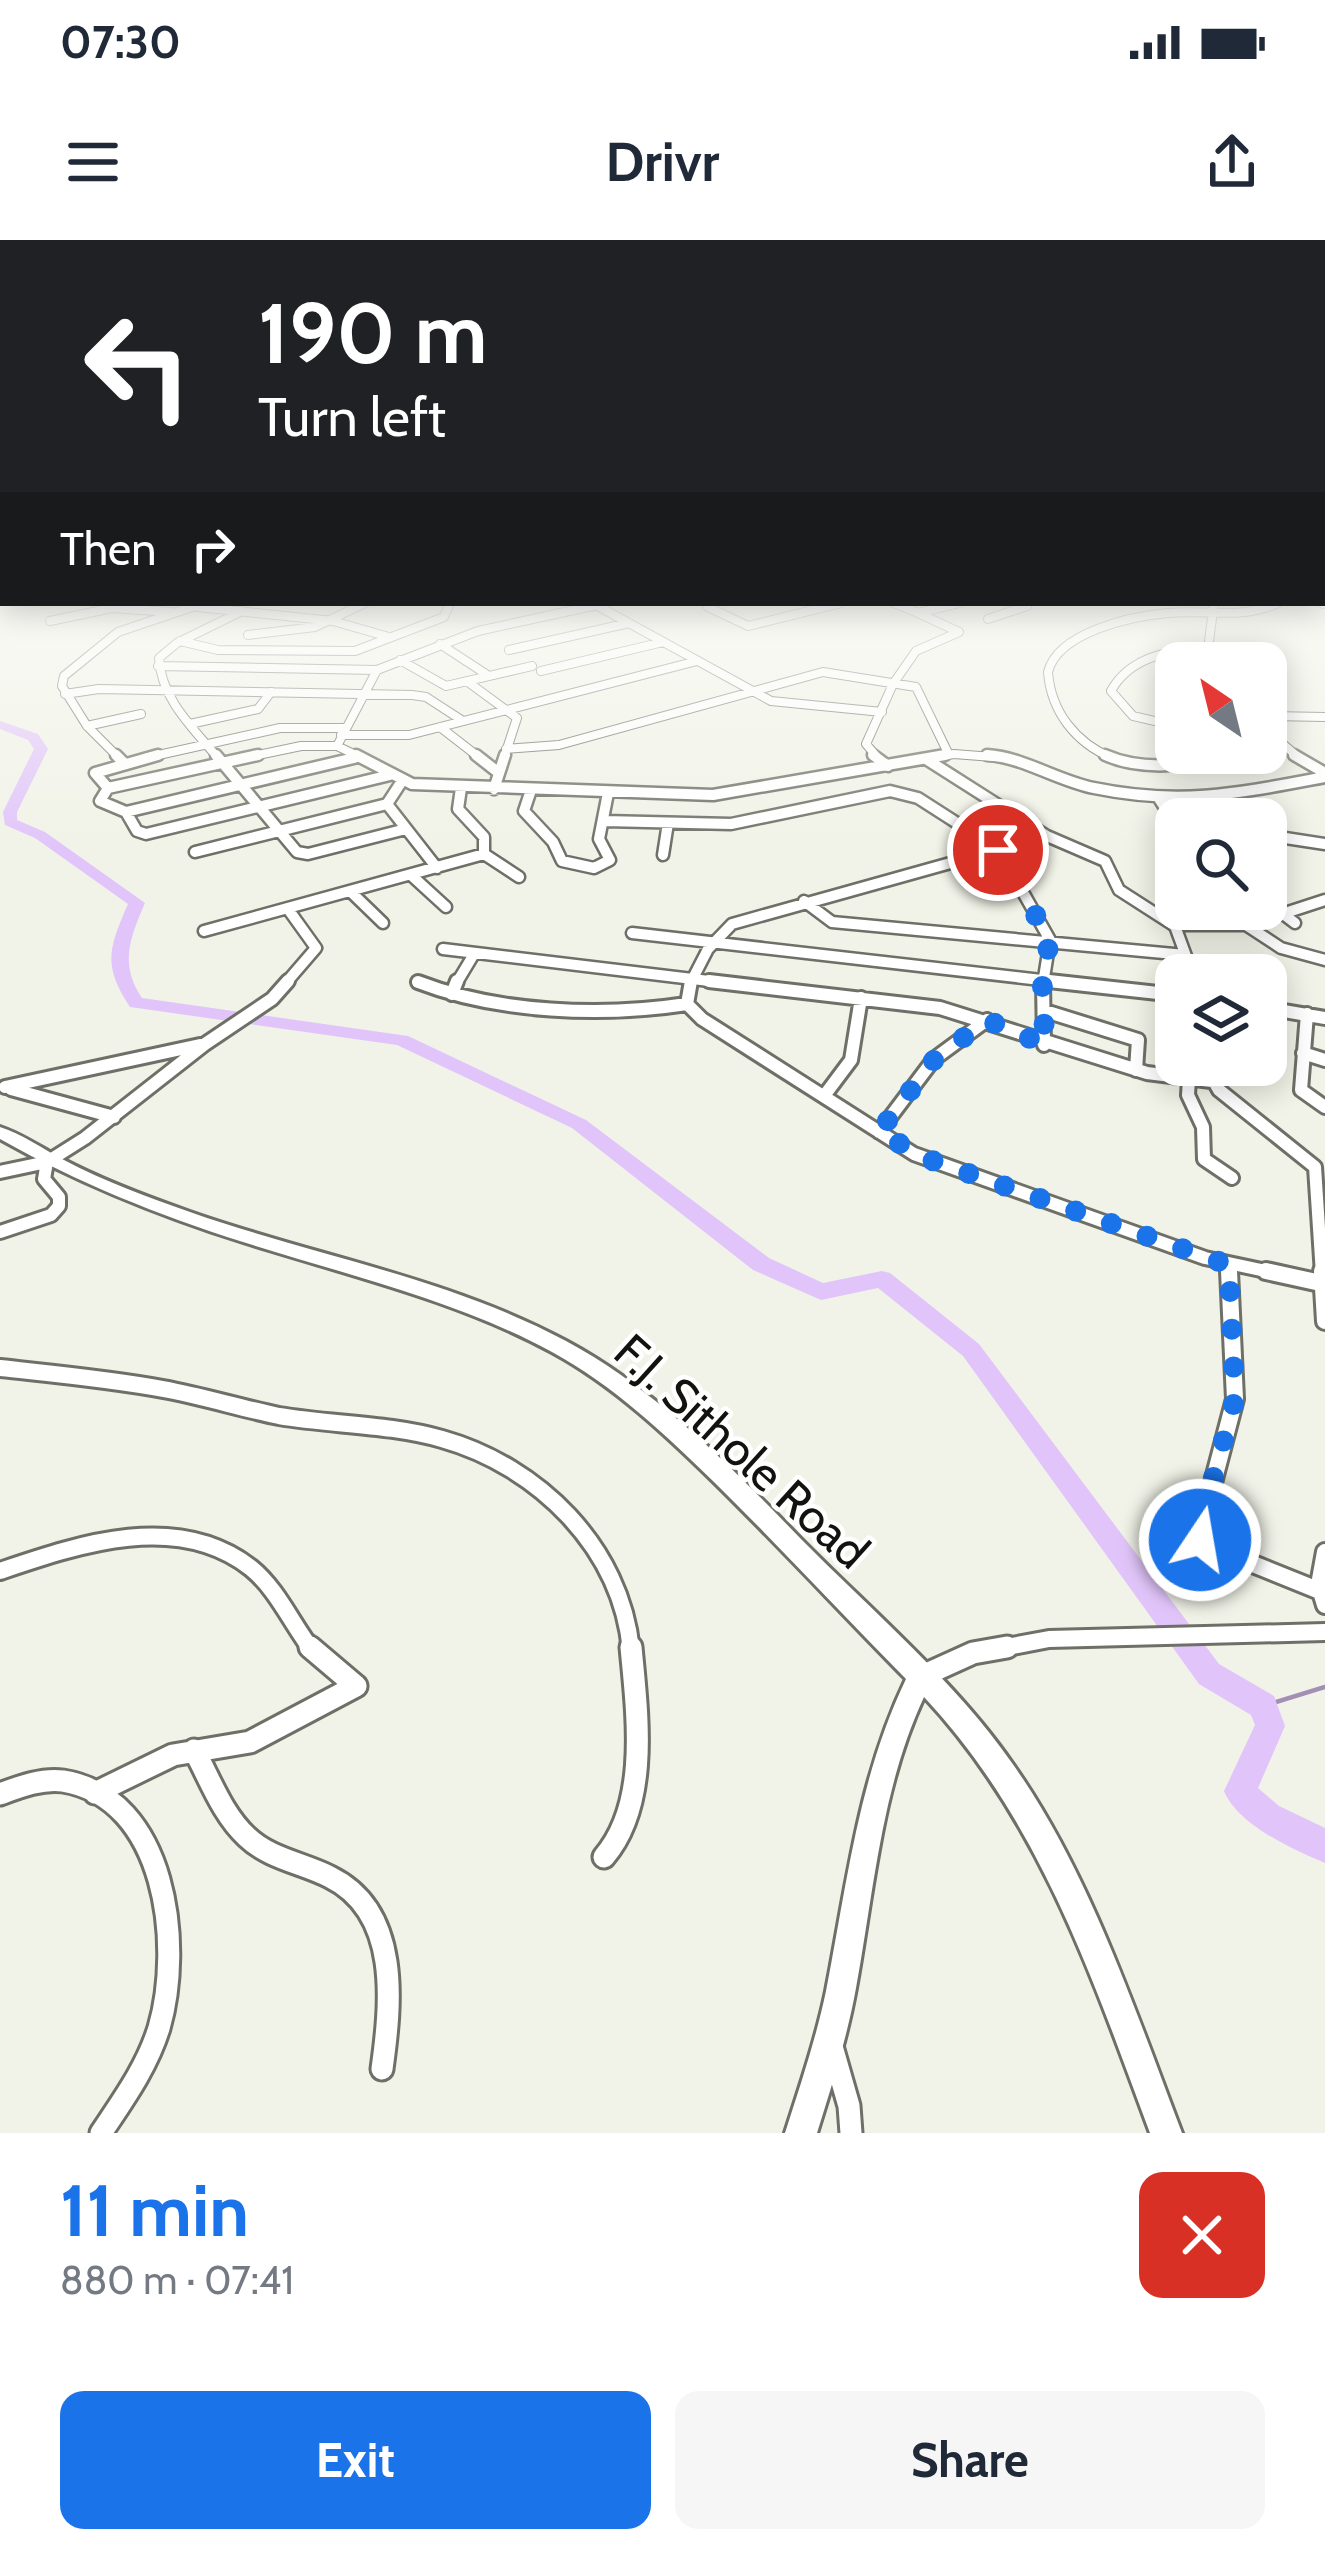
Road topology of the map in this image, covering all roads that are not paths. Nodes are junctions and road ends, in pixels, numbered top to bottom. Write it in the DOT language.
graph roads {
  1 [pos="70,671"];
  2 [pos="159,671"];
  3 [pos="375,671"];
  4 [pos="420,671"];
  5 [pos="482,671"];
  6 [pos="517,671"];
  7 [pos="542,671"];
  8 [pos="596,671"];
  9 [pos="715,671"];
  10 [pos="902,671"];
  11 [pos="1049,671"];
  12 [pos="1124,671"];
  13 [pos="657,672"];
  14 [pos="489,676"];
  15 [pos="468,682"];
  16 [pos="615,682"];
  17 [pos="894,682"];
  18 [pos="164,691"];
  19 [pos="271,692"];
  20 [pos="755,692"];
  21 [pos="573,693"];
  22 [pos="65,694"];
  23 [pos="363,694"];
  24 [pos="509,709"];
  25 [pos="882,712"];
  26 [pos="141,714"];
  27 [pos="1287,717"];
  28 [pos="1324,718"];
  29 [pos="463,721"];
  30 [pos="1155,721"];
  31 [pos="190,724"];
  32 [pos="87,726"];
  33 [pos="440,727"];
  34 [pos="341,736"];
  35 [pos="207,744"];
  36 [pos="506,749"];
  37 [pos="1287,750"];
  38 [pos="949,754"];
  39 [pos="354,758"];
  40 [pos="926,759"];
  41 [pos="124,763"];
  42 [pos="224,764"];
  43 [pos="1155,765"];
  44 [pos="888,766"];
  45 [pos="499,773"];
  46 [pos="390,775"];
  47 [pos="1325,775"];
  48 [pos="402,781"];
  49 [pos="242,785"];
  50 [pos="108,788"];
  51 [pos="461,788"];
  52 [pos="494,789"];
  53 [pos="531,790"];
  54 [pos="608,793"];
  55 [pos="1158,797"];
  56 [pos="387,804"];
  57 [pos="260,807"];
  58 [pos="126,812"];
  59 [pos="605,821"];
  60 [pos="668,823"];
  61 [pos="406,829"];
  62 [pos="279,831"];
  63 [pos="1047,836"];
  64 [pos="1287,839"];
  65 [pos="1325,844"];
  66 [pos="998,850"];
  67 [pos="195,852"];
  68 [pos="484,854"];
  69 [pos="663,855"];
  70 [pos="437,868"];
  71 [pos="411,875"];
  72 [pos="519,878"];
  73 [pos="351,892"];
  74 [pos="1325,900"];
  75 [pos="804,901"];
  76 [pos="446,907"];
  77 [pos="288,909"];
  78 [pos="1287,912"];
  79 [pos="1155,913"];
  80 [pos="1287,918"];
  81 [pos="383,923"];
  82 [pos="1294,923"];
  83 [pos="1252,930"];
  84 [pos="204,932"];
  85 [pos="632,933"];
  86 [pos="1050,940"];
  87 [pos="714,942"];
  88 [pos="443,949"];
  89 [pos="474,954"];
  90 [pos="1176,954"];
  91 [pos="1325,960"];
  92 [pos="1042,977"];
  93 [pos="692,980"];
  94 [pos="418,982"];
  95 [pos="1155,992"];
  96 [pos="452,994"];
  97 [pos="861,998"];
  98 [pos="688,1004"];
  99 [pos="1045,1011"];
  100 [pos="1287,1011"];
  101 [pos="1307,1014"];
  102 [pos="1325,1018"];
  103 [pos="987,1020"];
  104 [pos="210,1040"];
  105 [pos="1045,1045"];
  106 [pos="1304,1053"];
  107 [pos="1325,1060"];
  108 [pos="1136,1070"];
  109 [pos="1155,1073"];
  110 [pos="1189,1086"];
  111 [pos="1217,1086"];
  112 [pos="3,1087"];
  113 [pos="824,1096"];
  114 [pos="1325,1107"];
  115 [pos="114,1117"];
  116 [pos="0,1132"];
  117 [pos="879,1132"];
  118 [pos="47,1162"];
  119 [pos="0,1172"];
  120 [pos="1232,1178"];
  121 [pos="0,1232"];
  122 [pos="1229,1265"];
  123 [pos="1324,1287"];
  124 [pos="1325,1321"];
  125 [pos="0,1368"];
  126 [pos="1325,1552"];
  127 [pos="0,1571"];
  128 [pos="1323,1598"];
  129 [pos="1325,1632"];
  130 [pos="920,1677"];
  131 [pos="194,1750"];
  132 [pos="95,1792"];
  133 [pos="0,1794"];
  134 [pos="604,1857"];
  135 [pos="830,2039"];
  136 [pos="382,2069"];
  137 [pos="101,2133"];
  138 [pos="801,2133"];
  139 [pos="850,2133"];
  140 [pos="1166,2133"];
  1 -- 22 [label="street"];
  2 -- 18 [label="street"];
  3 -- 23 [label="street"];
  4 -- 15 [label="street"];
  5 -- 14 [label="street"];
  6 -- 14 [label="street"];
  7 -- 21 [label="street"];
  8 -- 16 [label="street"];
  9 -- 20 [label="street"];
  10 -- 17 [label="street"];
  11 -- 43 [label="street"];
  12 -- 30 [label="street"];
  13 -- 16 [label="street"];
  14 -- 15 [label="street"];
  15 -- 24 [label="street"];
  16 -- 21 [label="street"];
  17 -- 20 [label="street"];
  17 -- 25 [label="street"];
  17 -- 38 [label="street"];
  18 -- 19 [label="street"];
  18 -- 22 [label="street"];
  18 -- 31 [label="street"];
  19 -- 23 [label="street"];
  19 -- 31 [label="street"];
  20 -- 25 [label="street"];
  20 -- 36 [label="street"];
  21 -- 24 [label="street"];
  22 -- 32 [label="street"];
  23 -- 29 [label="street"];
  23 -- 34 [label="street"];
  24 -- 29 [label="street"];
  24 -- 36 [label="street"];
  25 -- 44 [label="street"];
  26 -- 32 [label="street"];
  27 -- 28 [label="street"];
  29 -- 33 [label="street"];
  31 -- 35 [label="street"];
  32 -- 41 [label="street"];
  33 -- 34 [label="street"];
  33 -- 45 [label="street"];
  34 -- 35 [label="street"];
  34 -- 39 [label="street"];
  34 -- 42 [label="street"];
  35 -- 41 [label="street"];
  35 -- 42 [label="street"];
  36 -- 45 [label="street"];
  37 -- 47 [label="street"];
  38 -- 40 [label="street"];
  38 -- 55 [label="street"];
  39 -- 46 [label="street"];
  39 -- 49 [label="street"];
  40 -- 44 [label="street"];
  40 -- 63 [label="street"];
  41 -- 50 [label="street"];
  42 -- 49 [label="street"];
  42 -- 50 [label="street"];
  44 -- 54 [label="street"];
  45 -- 52 [label="street"];
  46 -- 48 [label="street"];
  46 -- 57 [label="street"];
  47 -- 55 [label="street"];
  48 -- 51 [label="street"];
  48 -- 56 [label="street"];
  49 -- 57 [label="street"];
  49 -- 58 [label="street"];
  50 -- 58 [label="street"];
  51 -- 52 [label="street"];
  51 -- 68 [label="street"];
  52 -- 53 [label="street"];
  53 -- 54 [label="street"];
  53 -- 59 [label="street"];
  54 -- 59 [label="street"];
  56 -- 61 [label="street"];
  56 -- 62 [label="street"];
  57 -- 58 [label="street"];
  57 -- 62 [label="street"];
  59 -- 60 [label="street"];
  60 -- 66 [label="street"];
  60 -- 69 [label="street"];
  61 -- 62 [label="street"];
  61 -- 70 [label="street"];
  62 -- 67 [label="street"];
  63 -- 66 [label="street"];
  63 -- 79 [label="street"];
  64 -- 65 [label="street"];
  66 -- 75 [label="street"];
  66 -- 86 [label="street"];
  68 -- 70 [label="street"];
  68 -- 72 [label="street"];
  70 -- 71 [label="street"];
  71 -- 73 [label="street"];
  71 -- 76 [label="street"];
  73 -- 77 [label="street"];
  73 -- 81 [label="street"];
  74 -- 78 [label="street"];
  75 -- 86 [label="street"];
  75 -- 87 [label="street"];
  77 -- 84 [label="street"];
  77 -- 104 [label="street"];
  80 -- 82 [label="street"];
  83 -- 91 [label="street"];
  85 -- 87 [label="street"];
  86 -- 90 [label="street"];
  86 -- 92 [label="street"];
  87 -- 92 [label="street"];
  87 -- 93 [label="street"];
  88 -- 89 [label="street"];
  89 -- 93 [label="street"];
  89 -- 96 [label="street"];
  92 -- 95 [label="street"];
  92 -- 99 [label="street"];
  93 -- 97 [label="street"];
  93 -- 98 [label="street"];
  94 -- 96 [label="street"];
  96 -- 98 [label="street"];
  97 -- 103 [label="street"];
  97 -- 113 [label="street"];
  98 -- 113 [label="street"];
  99 -- 105 [label="street"];
  99 -- 108 [label="street"];
  100 -- 101 [label="street"];
  101 -- 102 [label="street"];
  101 -- 106 [label="street"];
  103 -- 105 [label="street"];
  103 -- 117 [label="street"];
  104 -- 112 [label="street"];
  104 -- 115 [label="street"];
  105 -- 108 [label="street"];
  106 -- 107 [label="street"];
  106 -- 114 [label="street"];
  108 -- 109 [label="street"];
  110 -- 120 [label="street"];
  111 -- 123 [label="street"];
  112 -- 115 [label="street"];
  113 -- 117 [label="street"];
  115 -- 118 [label="street"];
  116 -- 118 [label="street, F.J. Sithole Road"];
  117 -- 122 [label="street"];
  118 -- 119 [label="street"];
  118 -- 121 [label="street"];
  118 -- 130 [label="street, F.J. Sithole Road"];
  122 -- 123 [label="street"];
  122 -- 128 [label="street"];
  123 -- 124 [label="street"];
  125 -- 134 [label="street"];
  126 -- 128 [label="street"];
  127 -- 131 [label="street"];
  129 -- 130 [label="street"];
  130 -- 135 [label="street"];
  130 -- 140 [label="street, F.J. Sithole Road"];
  131 -- 132 [label="street"];
  131 -- 136 [label="street"];
  132 -- 133 [label="street"];
  132 -- 137 [label="street"];
  135 -- 138 [label="street"];
  135 -- 139 [label="street"];
}
